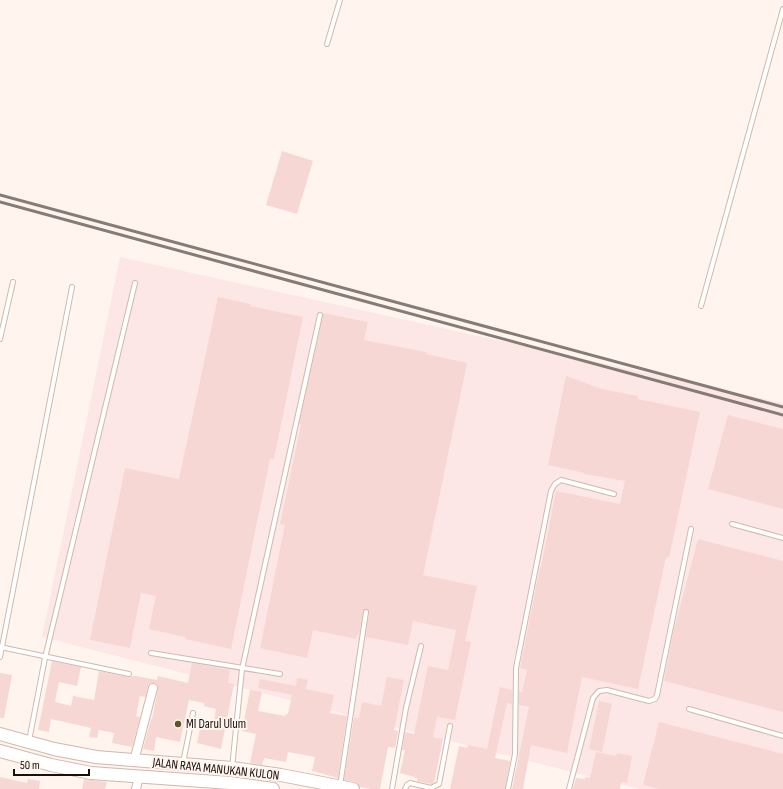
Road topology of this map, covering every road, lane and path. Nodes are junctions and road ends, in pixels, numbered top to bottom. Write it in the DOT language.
graph roads {
  1 [pos="340,0"];
  2 [pos="783,9"];
  3 [pos="327,44"];
  4 [pos="13,282"];
  5 [pos="135,283"];
  6 [pos="72,287"];
  7 [pos="701,306"];
  8 [pos="320,315"];
  9 [pos="0,339"];
  10 [pos="614,494"];
  11 [pos="732,524"];
  12 [pos="691,529"];
  13 [pos="783,538"];
  14 [pos="366,612"];
  15 [pos="421,646"];
  16 [pos="1,647"];
  17 [pos="151,653"];
  18 [pos="0,657"];
  19 [pos="45,658"];
  20 [pos="242,669"];
  21 [pos="129,674"];
  22 [pos="280,674"];
  23 [pos="153,688"];
  24 [pos="689,709"];
  25 [pos="192,713"];
  26 [pos="450,726"];
  27 [pos="0,734"];
  28 [pos="783,736"];
  29 [pos="29,742"];
  30 [pos="0,751"];
  31 [pos="134,760"];
  32 [pos="183,764"];
  33 [pos="232,768"];
  34 [pos="139,776"];
  35 [pos="181,780"];
  36 [pos="340,786"];
  37 [pos="136,789"];
  38 [pos="273,789"];
  39 [pos="353,789"];
  40 [pos="392,789"];
  41 [pos="405,789"];
  42 [pos="508,789"];
  43 [pos="569,789"];
  1 -- 3 [label="lane"];
  2 -- 7 [label="lane"];
  4 -- 9 [label="lane"];
  5 -- 19 [label="lane"];
  6 -- 16 [label="lane"];
  8 -- 20 [label="lane"];
  10 -- 42 [label="lane"];
  11 -- 13 [label="lane"];
  12 -- 43 [label="lane"];
  14 -- 36 [label="lane"];
  15 -- 40 [label="lane"];
  16 -- 18 [label="lane"];
  16 -- 19 [label="lane"];
  17 -- 20 [label="lane"];
  19 -- 21 [label="lane"];
  19 -- 29 [label="lane"];
  20 -- 22 [label="lane"];
  20 -- 33 [label="lane"];
  23 -- 31 [label="street"];
  24 -- 28 [label="lane"];
  25 -- 32 [label="lane"];
  26 -- 41 [label="lane"];
  27 -- 29 [label="main road, JALAN RAYA MANUKAN KULON"];
  29 -- 31 [label="main road, JALAN RAYA MANUKAN KULON"];
  30 -- 34 [label="main road, JALAN RAYA MANUKAN KULON"];
  31 -- 32 [label="main road, JALAN RAYA MANUKAN KULON"];
  32 -- 33 [label="main road, JALAN RAYA MANUKAN KULON"];
  32 -- 35 [label="main road"];
  33 -- 36 [label="main road, JALAN RAYA MANUKAN KULON"];
  34 -- 35 [label="main road, JALAN RAYA MANUKAN KULON"];
  34 -- 37 [label="street"];
  35 -- 38 [label="main road, JALAN RAYA MANUKAN KULON"];
  36 -- 39 [label="main road, JALAN RAYA MANUKAN KULON"];
}
